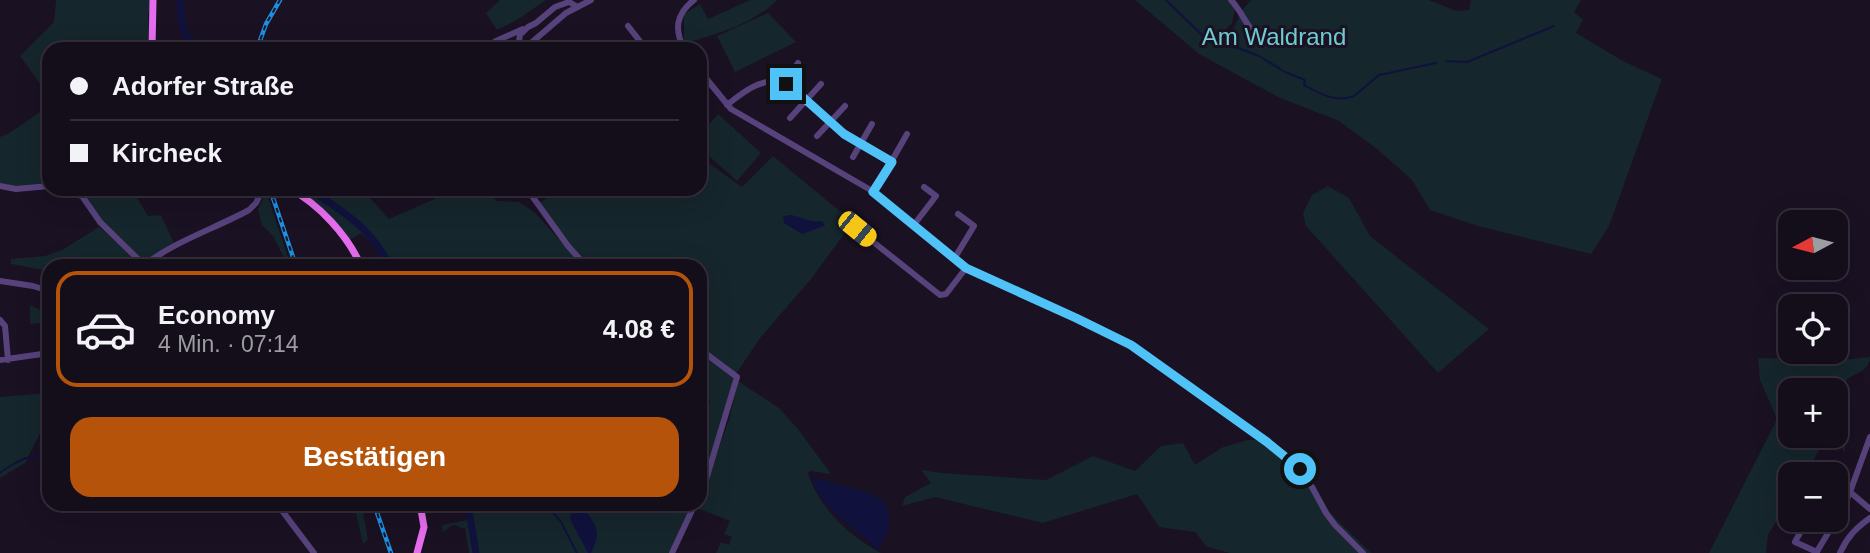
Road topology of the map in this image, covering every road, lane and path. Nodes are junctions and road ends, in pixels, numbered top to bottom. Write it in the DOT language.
graph roads {
  1 [pos="153,0"];
  2 [pos="591,0"];
  3 [pos="694,0"];
  4 [pos="1231,0"];
  5 [pos="576,6"];
  6 [pos="628,26"];
  7 [pos="528,27"];
  8 [pos="1259,38"];
  9 [pos="152,42"];
  10 [pos="495,42"];
  11 [pos="522,42"];
  12 [pos="529,42"];
  13 [pos="641,42"];
  14 [pos="682,42"];
  15 [pos="798,63"];
  16 [pos="707,81"];
  17 [pos="783,83"];
  18 [pos="821,84"];
  19 [pos="807,101"];
  20 [pos="727,105"];
  21 [pos="845,106"];
  22 [pos="790,118"];
  23 [pos="831,122"];
  24 [pos="872,124"];
  25 [pos="907,134"];
  26 [pos="817,136"];
  27 [pos="862,144"];
  28 [pos="853,157"];
  29 [pos="892,162"];
  30 [pos="0,186"];
  31 [pos="42,187"];
  32 [pos="924,187"];
  33 [pos="873,192"];
  34 [pos="82,196"];
  35 [pos="260,196"];
  36 [pos="301,196"];
  37 [pos="532,196"];
  38 [pos="958,214"];
  39 [pos="913,226"];
  40 [pos="848,230"];
  41 [pos="138,259"];
  42 [pos="152,259"];
  43 [pos="356,259"];
  44 [pos="580,259"];
  45 [pos="954,259"];
  46 [pos="966,268"];
  47 [pos="0,281"];
  48 [pos="42,288"];
  49 [pos="0,320"];
  50 [pos="42,354"];
  51 [pos="707,354"];
  52 [pos="0,360"];
  53 [pos="8,360"];
  54 [pos="1870,437"];
  55 [pos="707,476"];
  56 [pos="1850,492"];
  57 [pos="1870,509"];
  58 [pos="282,511"];
  59 [pos="421,511"];
  60 [pos="692,511"];
  61 [pos="1870,518"];
  62 [pos="1800,532"];
  63 [pos="314,553"];
  64 [pos="417,553"];
  65 [pos="672,553"];
  66 [pos="1363,553"];
  67 [pos="1816,553"];
  68 [pos="1840,553"];
  1 -- 9 [label="main road"];
  2 -- 5 [label="street"];
  3 -- 14 [label="street"];
  4 -- 8 [label="street"];
  5 -- 7 [label="street"];
  5 -- 12 [label="street"];
  6 -- 13 [label="street"];
  7 -- 10 [label="street"];
  7 -- 11 [label="street"];
  15 -- 17 [label="street"];
  16 -- 20 [label="street"];
  17 -- 19 [label="street"];
  17 -- 20 [label="street"];
  18 -- 19 [label="street"];
  19 -- 22 [label="street"];
  19 -- 23 [label="street"];
  20 -- 33 [label="street"];
  21 -- 23 [label="street"];
  23 -- 26 [label="street"];
  23 -- 27 [label="street"];
  24 -- 27 [label="street"];
  25 -- 29 [label="street"];
  27 -- 28 [label="street"];
  27 -- 29 [label="street"];
  29 -- 33 [label="street"];
  30 -- 31 [label="street"];
  32 -- 39 [label="street"];
  33 -- 39 [label="street"];
  34 -- 41 [label="street"];
  35 -- 42 [label="street"];
  36 -- 43 [label="main road"];
  37 -- 44 [label="street"];
  38 -- 45 [label="street"];
  39 -- 45 [label="street"];
  40 -- 46 [label="street"];
  45 -- 46 [label="street"];
  46 -- 66 [label="street"];
  47 -- 48 [label="street"];
  49 -- 53 [label="street"];
  50 -- 53 [label="street"];
  51 -- 55 [label="street"];
  52 -- 53 [label="street"];
  54 -- 56 [label="street"];
  56 -- 57 [label="street"];
  56 -- 67 [label="street"];
  58 -- 63 [label="street"];
  59 -- 64 [label="main road"];
  60 -- 65 [label="street"];
  61 -- 68 [label="street"];
  62 -- 67 [label="street"];
}
